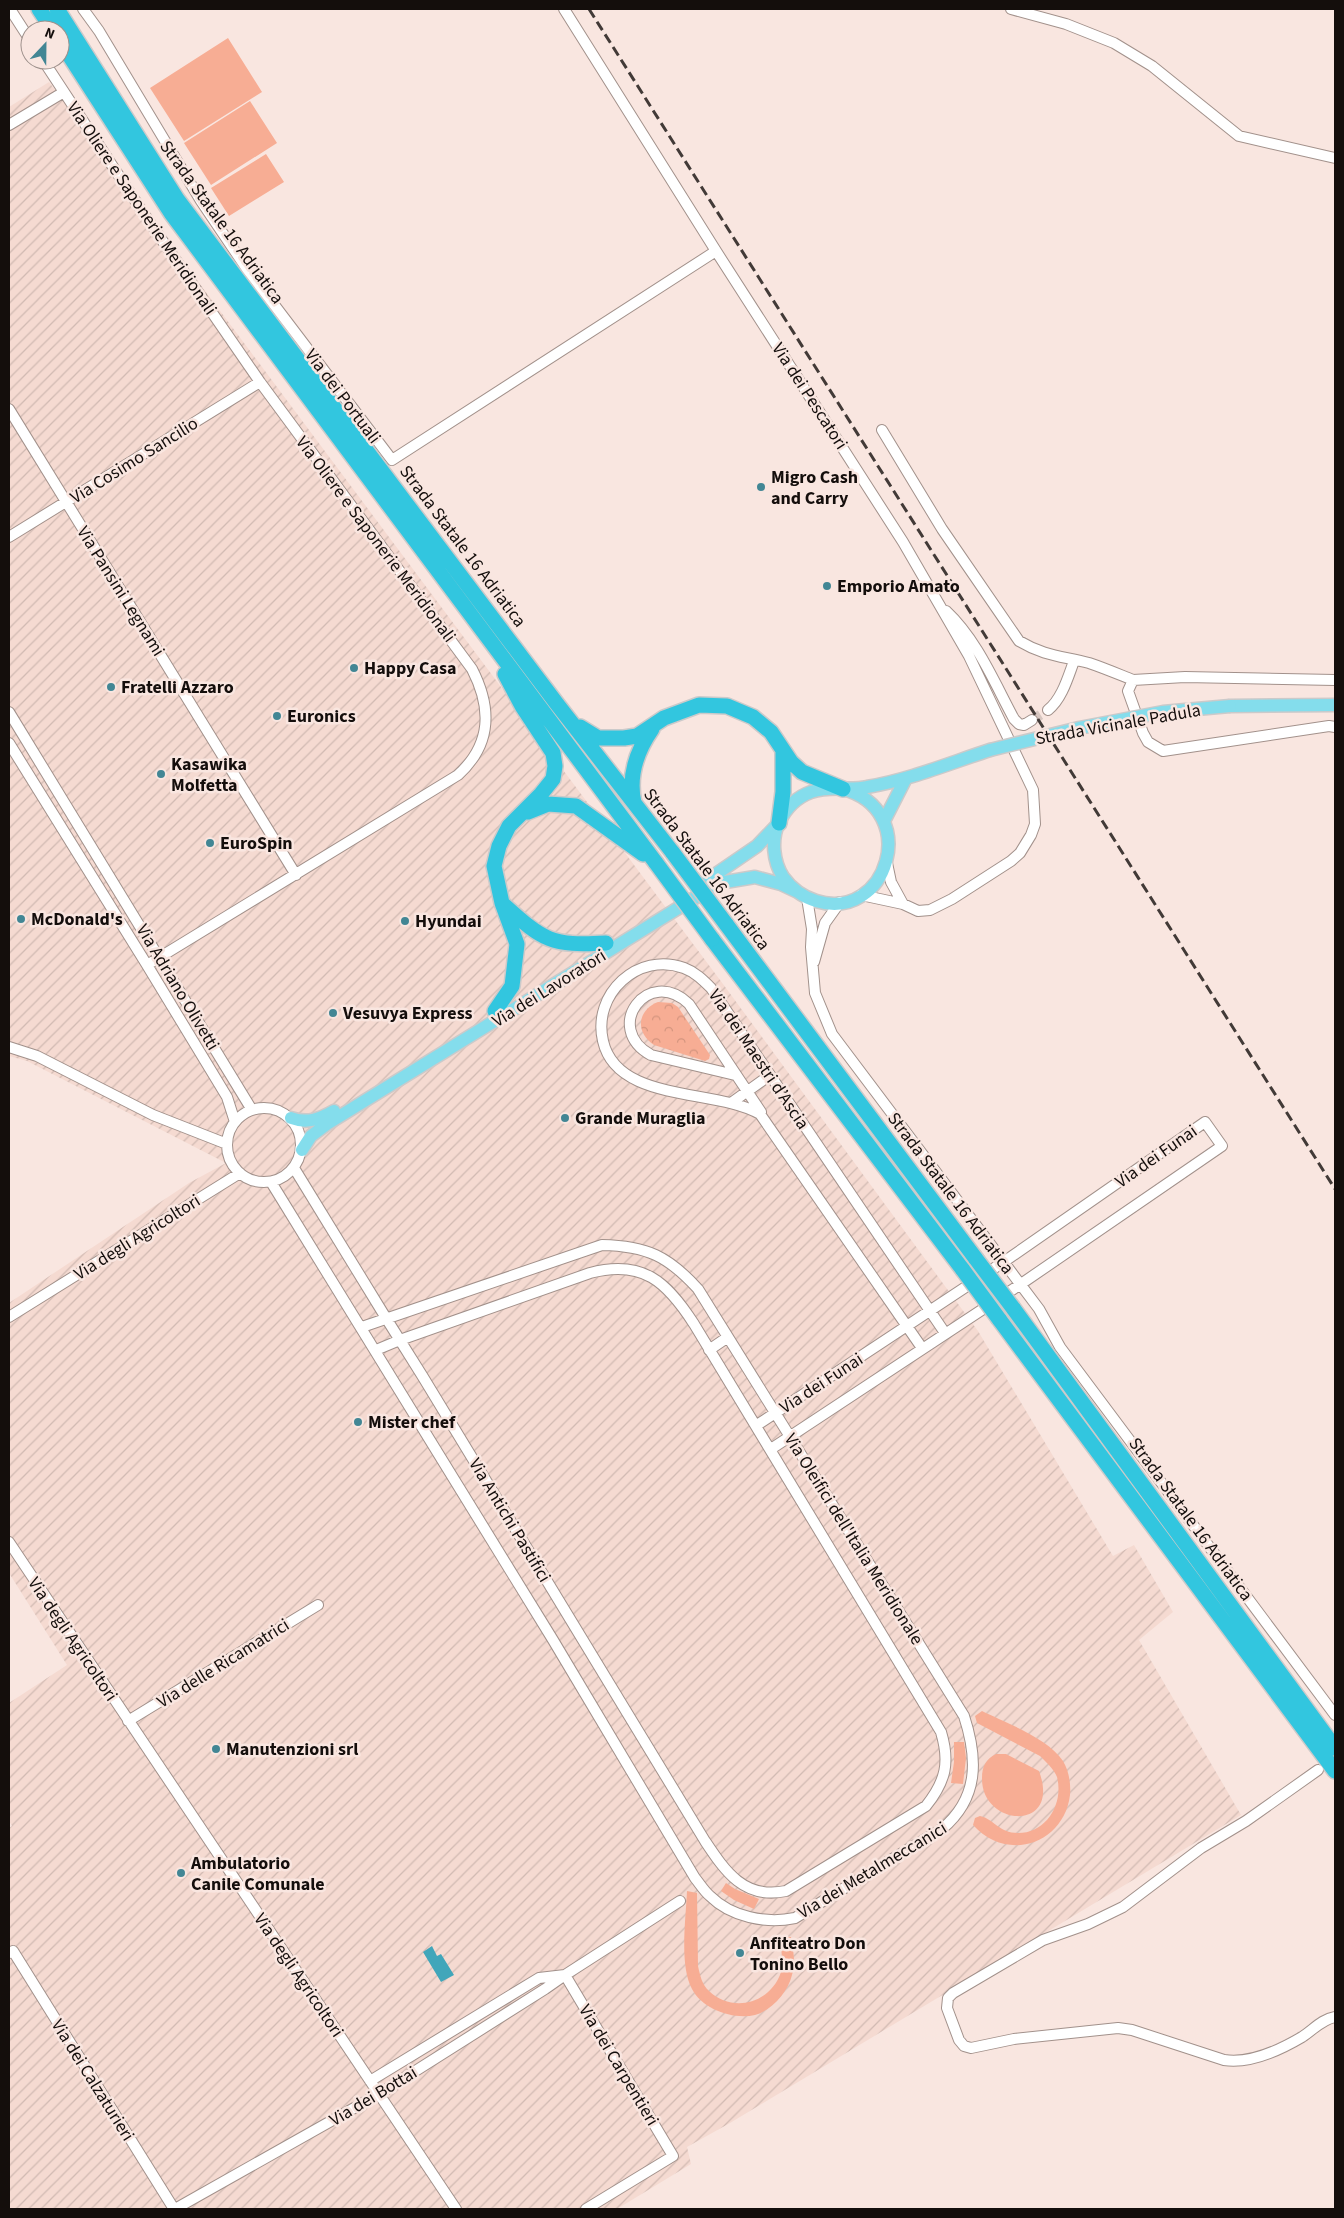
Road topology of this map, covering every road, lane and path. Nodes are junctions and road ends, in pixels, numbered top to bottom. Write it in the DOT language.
graph roads {
  1 [pos="10,9"];
  2 [pos="39,9"];
  3 [pos="57,9"];
  4 [pos="83,9"];
  5 [pos="564,9"];
  6 [pos="1011,9"];
  7 [pos="46,20"];
  8 [pos="20,24"];
  9 [pos="70,56"];
  10 [pos="50,70"];
  11 [pos="64,92"];
  12 [pos="9,125"];
  13 [pos="1335,158"];
  14 [pos="716,251"];
  15 [pos="260,382"];
  16 [pos="9,409"];
  17 [pos="882,430"];
  18 [pos="66,502"];
  19 [pos="9,537"];
  20 [pos="938,604"];
  21 [pos="483,634"];
  22 [pos="1074,660"];
  23 [pos="1133,680"];
  24 [pos="1335,680"];
  25 [pos="557,704"];
  26 [pos="1335,706"];
  27 [pos="1048,710"];
  28 [pos="9,712"];
  29 [pos="664,718"];
  30 [pos="1032,720"];
  31 [pos="1335,727"];
  32 [pos="9,744"];
  33 [pos="783,752"];
  34 [pos="906,778"];
  35 [pos="843,789"];
  36 [pos="635,805"];
  37 [pos="522,814"];
  38 [pos="884,821"];
  39 [pos="778,824"];
  40 [pos="656,863"];
  41 [pos="887,863"];
  42 [pos="296,875"];
  43 [pos="716,880"];
  44 [pos="802,895"];
  45 [pos="861,895"];
  46 [pos="840,902"];
  47 [pos="502,903"];
  48 [pos="903,904"];
  49 [pos="606,943"];
  50 [pos="160,957"];
  51 [pos="148,965"];
  52 [pos="813,965"];
  53 [pos="495,1012"];
  54 [pos="9,1046"];
  55 [pos="735,1075"];
  56 [pos="770,1075"];
  57 [pos="746,1092"];
  58 [pos="731,1103"];
  59 [pos="252,1110"];
  60 [pos="291,1118"];
  61 [pos="766,1120"];
  62 [pos="325,1121"];
  63 [pos="235,1122"];
  64 [pos="227,1144"];
  65 [pos="302,1150"];
  66 [pos="294,1168"];
  67 [pos="240,1173"];
  68 [pos="271,1182"];
  69 [pos="1005,1261"];
  70 [pos="1021,1284"];
  71 [pos="930,1311"];
  72 [pos="9,1317"];
  73 [pos="386,1318"];
  74 [pos="907,1326"];
  75 [pos="362,1327"];
  76 [pos="945,1333"];
  77 [pos="728,1337"];
  78 [pos="400,1340"];
  79 [pos="922,1348"];
  80 [pos="376,1350"];
  81 [pos="709,1350"];
  82 [pos="776,1413"];
  83 [pos="757,1425"];
  84 [pos="790,1436"];
  85 [pos="771,1449"];
  86 [pos="9,1542"];
  87 [pos="318,1605"];
  88 [pos="1335,1715"];
  89 [pos="964,1716"];
  90 [pos="128,1722"];
  91 [pos="942,1732"];
  92 [pos="1335,1748"];
  93 [pos="1318,1770"];
  94 [pos="1335,1771"];
  95 [pos="726,1873"];
  96 [pos="695,1878"];
  97 [pos="680,1901"];
  98 [pos="11,1952"];
  99 [pos="565,1975"];
  100 [pos="1335,2017"];
  101 [pos="370,2081"];
  102 [pos="379,2094"];
  103 [pos="175,2209"];
  104 [pos="456,2209"];
  105 [pos="586,2209"];
  1 -- 8 [label="street"];
  2 -- 7 [label="highway"];
  3 -- 25 [label="highway, Strada Statale 16 Adriatica"];
  4 -- 14 [label="street, Via dei Portuali"];
  5 -- 14 [label="street, Via dei Pescatori"];
  6 -- 13 [label="street"];
  9 -- 21 [label="highway, Strada Statale 16 Adriatica"];
  10 -- 11 [label="street, Via Oliere e Saponerie Meridionali"];
  11 -- 12 [label="street"];
  11 -- 15 [label="street, Via Oliere e Saponerie Meridionali"];
  14 -- 20 [label="street, Via dei Pescatori"];
  15 -- 18 [label="street, Via Cosimo Sancilio"];
  15 -- 42 [label="street, Via Oliere e Saponerie Meridionali"];
  16 -- 18 [label="street, Via Pansini Legnami"];
  17 -- 22 [label="street"];
  18 -- 19 [label="street, Via Cosimo Sancilio"];
  18 -- 42 [label="street, Via Pansini Legnami"];
  20 -- 30 [label="street"];
  20 -- 48 [label="street, Via dei Pescatori"];
  21 -- 37 [label="highway"];
  21 -- 40 [label="highway, Strada Statale 16 Adriatica"];
  22 -- 23 [label="street"];
  22 -- 27 [label="street"];
  23 -- 24 [label="street"];
  23 -- 31 [label="street"];
  25 -- 29 [label="highway"];
  25 -- 36 [label="highway, Strada Statale 16 Adriatica"];
  26 -- 34 [label="main road, Strada Vicinale Padula, bridge"];
  28 -- 50 [label="street, Via Adriano Olivetti"];
  29 -- 33 [label="highway"];
  29 -- 36 [label="highway"];
  32 -- 51 [label="street, Via Adriano Olivetti"];
  33 -- 35 [label="highway"];
  33 -- 39 [label="highway"];
  34 -- 35 [label="main road, Strada Vicinale Padula"];
  34 -- 38 [label="main road"];
  35 -- 38 [label="main road, Strada Vicinale Padula"];
  35 -- 39 [label="main road, Strada Vicinale Padula"];
  36 -- 92 [label="highway, Strada Statale 16 Adriatica, bridge"];
  37 -- 40 [label="highway"];
  37 -- 47 [label="highway"];
  38 -- 41 [label="main road, Strada Vicinale Padula"];
  39 -- 43 [label="main road, Strada Vicinale Padula"];
  39 -- 44 [label="main road, Strada Vicinale Padula"];
  40 -- 94 [label="highway, Strada Statale 16 Adriatica, bridge"];
  41 -- 45 [label="main road, Strada Vicinale Padula"];
  41 -- 48 [label="street"];
  42 -- 50 [label="street, Via Oliere e Saponerie Meridionali"];
  43 -- 44 [label="main road, Strada Vicinale Padula"];
  43 -- 49 [label="main road, Via dei Lavoratori"];
  43 -- 62 [label="main road, Via dei Lavoratori"];
  44 -- 46 [label="main road, Strada Vicinale Padula"];
  44 -- 52 [label="street"];
  45 -- 46 [label="main road, Strada Vicinale Padula"];
  45 -- 48 [label="street, Via dei Pescatori"];
  46 -- 52 [label="street"];
  47 -- 49 [label="highway"];
  47 -- 53 [label="highway"];
  49 -- 53 [label="main road, Via dei Lavoratori"];
  50 -- 51 [label="street, Via Oliere e Saponerie Meridionali"];
  50 -- 59 [label="street, Via Adriano Olivetti"];
  51 -- 63 [label="street, Via Adriano Olivetti"];
  52 -- 69 [label="street"];
  53 -- 62 [label="main road, Via dei Lavoratori"];
  54 -- 64 [label="street"];
  55 -- 55 [label="street"];
  55 -- 57 [label="street"];
  56 -- 57 [label="street"];
  56 -- 58 [label="street, Via dei Maestri d’Ascia"];
  56 -- 71 [label="street, Via dei Maestri d’Ascia"];
  57 -- 58 [label="street"];
  57 -- 61 [label="street"];
  58 -- 61 [label="street, Via dei Maestri d’Ascia"];
  59 -- 60 [label="street"];
  59 -- 63 [label="street"];
  60 -- 62 [label="main road"];
  60 -- 65 [label="street"];
  61 -- 74 [label="street, Via dei Maestri d’Ascia"];
  62 -- 65 [label="main road"];
  63 -- 64 [label="street"];
  64 -- 67 [label="street"];
  65 -- 66 [label="street"];
  66 -- 68 [label="street"];
  66 -- 73 [label="street, Via Antichi Pastifici"];
  67 -- 68 [label="street"];
  67 -- 72 [label="street, Via degli Agricoltori"];
  68 -- 75 [label="street, Via Antichi Pastifici"];
  69 -- 70 [label="street"];
  69 -- 70 [label="street, Via dei Funai"];
  69 -- 71 [label="street, Via dei Funai"];
  70 -- 76 [label="street, Via dei Funai"];
  70 -- 88 [label="street"];
  71 -- 74 [label="street, Via dei Funai"];
  71 -- 76 [label="street, Via dei Maestri d’Ascia"];
  73 -- 75 [label="street, Via Oleifici dell'Italia Meridionale"];
  73 -- 77 [label="street, Via Oleifici dell'Italia Meridionale"];
  73 -- 78 [label="street, Via Antichi Pastifici"];
  74 -- 79 [label="street, Via dei Maestri d’Ascia"];
  74 -- 82 [label="street, Via dei Funai"];
  75 -- 80 [label="street, Via Antichi Pastifici"];
  76 -- 79 [label="street, Via dei Funai"];
  77 -- 81 [label="street"];
  77 -- 82 [label="street, Via Oleifici dell'Italia Meridionale"];
  78 -- 80 [label="street, Via Oleifici dell'Italia Meridionale"];
  78 -- 81 [label="street, Via Oleifici dell'Italia Meridionale"];
  78 -- 95 [label="street, Via Antichi Pastifici"];
  79 -- 84 [label="street, Via dei Funai"];
  80 -- 96 [label="street, Via Antichi Pastifici"];
  81 -- 83 [label="street, Via Oleifici dell'Italia Meridionale"];
  82 -- 83 [label="street, Via dei Funai"];
  82 -- 84 [label="street, Via Oleifici dell'Italia Meridionale"];
  83 -- 85 [label="street, Via Oleifici dell'Italia Meridionale"];
  84 -- 85 [label="street, Via dei Funai"];
  84 -- 89 [label="street, Via Oleifici dell'Italia Meridionale"];
  85 -- 91 [label="street, Via Oleifici dell'Italia Meridionale"];
  86 -- 90 [label="street, Via degli Agricoltori"];
  87 -- 90 [label="street, Via delle Ricamatrici"];
  89 -- 96 [label="street, Via dei Metalmeccanici"];
  90 -- 101 [label="street, Via degli Agricoltori"];
  91 -- 95 [label="street, Via dei Metalmeccanici"];
  93 -- 100 [label="street"];
  97 -- 99 [label="street, Via dei Bottai"];
  98 -- 103 [label="street, Via dei Calzaturieri"];
  99 -- 101 [label="street, Via dei Bottai"];
  99 -- 102 [label="street, Via dei Bottai"];
  99 -- 105 [label="street, Via dei Carpentieri"];
  101 -- 102 [label="street, Via degli Agricoltori"];
  102 -- 103 [label="street, Via dei Bottai"];
  102 -- 104 [label="street, Via degli Agricoltori"];
}
